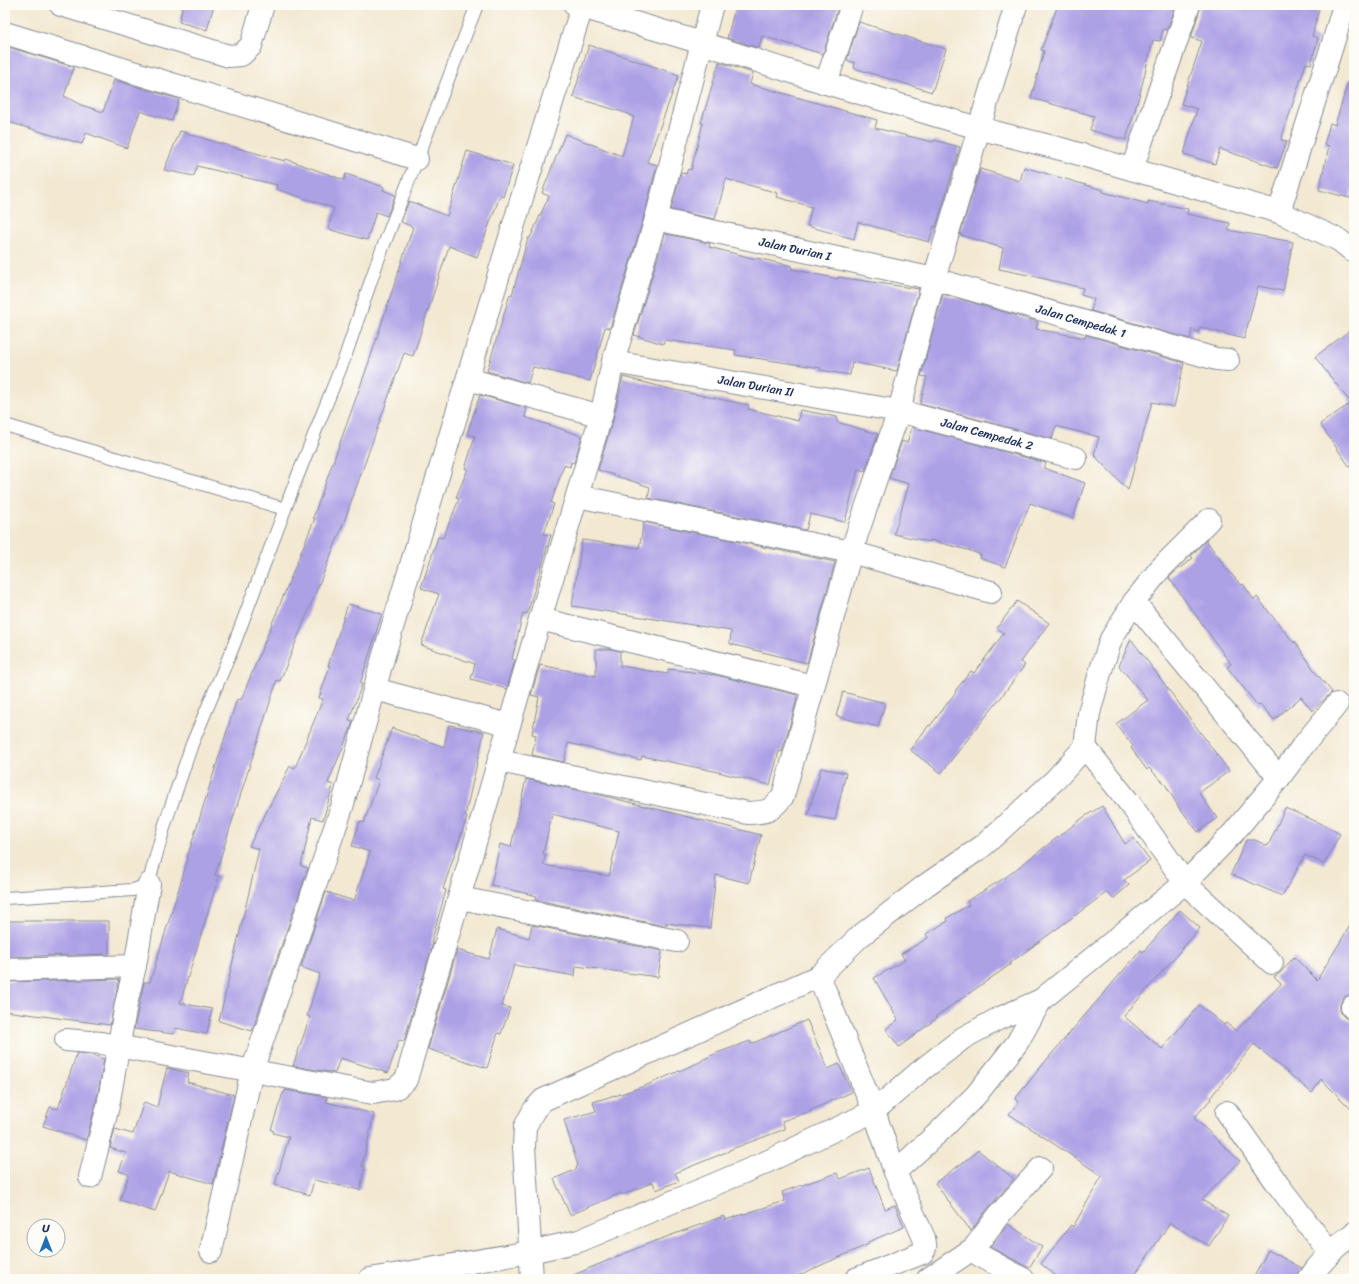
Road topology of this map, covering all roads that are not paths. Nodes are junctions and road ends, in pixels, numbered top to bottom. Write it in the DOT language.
graph roads {
  1 [pos="61,5"];
  2 [pos="262,5"];
  3 [pos="477,5"];
  4 [pos="712,5"];
  5 [pos="852,5"];
  6 [pos="1016,5"];
  7 [pos="1189,5"];
  8 [pos="1344,5"];
  9 [pos="578,6"];
  10 [pos="5,33"];
  11 [pos="702,43"];
  12 [pos="826,83"];
  13 [pos="978,128"];
  14 [pos="416,159"];
  15 [pos="1132,169"];
  16 [pos="1279,212"];
  17 [pos="656,219"];
  18 [pos="1354,252"];
  19 [pos="934,279"];
  20 [pos="1228,360"];
  21 [pos="613,362"];
  22 [pos="468,379"];
  23 [pos="898,411"];
  24 [pos="601,416"];
  25 [pos="5,426"];
  26 [pos="1076,458"];
  27 [pos="577,496"];
  28 [pos="285,509"];
  29 [pos="1209,520"];
  30 [pos="851,552"];
  31 [pos="991,592"];
  32 [pos="1134,602"];
  33 [pos="540,619"];
  34 [pos="813,686"];
  35 [pos="375,689"];
  36 [pos="1337,704"];
  37 [pos="509,725"];
  38 [pos="1085,747"];
  39 [pos="499,761"];
  40 [pos="1279,778"];
  41 [pos="1185,883"];
  42 [pos="149,884"];
  43 [pos="5,898"];
  44 [pos="460,898"];
  45 [pos="677,941"];
  46 [pos="1272,963"];
  47 [pos="135,966"];
  48 [pos="5,970"];
  49 [pos="819,976"];
  50 [pos="1041,1000"];
  51 [pos="66,1040"];
  52 [pos="119,1046"];
  53 [pos="252,1071"];
  54 [pos="874,1111"];
  55 [pos="1227,1112"];
  56 [pos="1041,1168"];
  57 [pos="895,1172"];
  58 [pos="90,1177"];
  59 [pos="1354,1233"];
  60 [pos="974,1248"];
  61 [pos="211,1251"];
  62 [pos="530,1252"];
  63 [pos="1330,1253"];
  64 [pos="473,1270"];
  65 [pos="370,1279"];
  66 [pos="532,1279"];
  67 [pos="856,1279"];
  68 [pos="928,1279"];
  69 [pos="1023,1279"];
  70 [pos="1309,1279"];
  1 -- 2 [label="street"];
  3 -- 14 [label="lane"];
  4 -- 11 [label="street"];
  5 -- 12 [label="street"];
  6 -- 13 [label="street"];
  7 -- 15 [label="street"];
  8 -- 16 [label="street"];
  9 -- 11 [label="street"];
  9 -- 22 [label="street"];
  10 -- 14 [label="street"];
  11 -- 12 [label="street"];
  11 -- 17 [label="street"];
  12 -- 13 [label="street"];
  13 -- 15 [label="street"];
  13 -- 19 [label="street"];
  14 -- 28 [label="lane"];
  15 -- 16 [label="street"];
  16 -- 18 [label="street"];
  17 -- 19 [label="street, Jalan Durian I"];
  17 -- 21 [label="street"];
  19 -- 20 [label="street, Jalan Cempedak 1"];
  19 -- 23 [label="street"];
  21 -- 23 [label="street, Jalan Durian II"];
  21 -- 24 [label="street"];
  22 -- 24 [label="street"];
  22 -- 35 [label="street"];
  23 -- 26 [label="street, Jalan Cempedak 2"];
  23 -- 30 [label="street"];
  24 -- 27 [label="street"];
  25 -- 28 [label="lane"];
  27 -- 30 [label="street"];
  27 -- 33 [label="street"];
  28 -- 42 [label="lane"];
  29 -- 32 [label="street"];
  30 -- 31 [label="street"];
  30 -- 34 [label="street"];
  32 -- 38 [label="street"];
  32 -- 40 [label="street"];
  33 -- 34 [label="street"];
  33 -- 37 [label="street"];
  34 -- 39 [label="street"];
  35 -- 37 [label="street"];
  35 -- 53 [label="street"];
  36 -- 40 [label="street"];
  37 -- 39 [label="street"];
  38 -- 41 [label="street"];
  38 -- 49 [label="street"];
  39 -- 44 [label="street"];
  40 -- 41 [label="street"];
  41 -- 46 [label="street"];
  41 -- 50 [label="street"];
  42 -- 43 [label="lane"];
  42 -- 47 [label="street"];
  44 -- 45 [label="street"];
  44 -- 53 [label="street"];
  47 -- 48 [label="street"];
  47 -- 52 [label="street"];
  49 -- 54 [label="street"];
  49 -- 62 [label="street"];
  50 -- 54 [label="street"];
  50 -- 57 [label="street"];
  51 -- 52 [label="street"];
  52 -- 53 [label="street"];
  52 -- 58 [label="street"];
  53 -- 61 [label="street"];
  54 -- 57 [label="street"];
  54 -- 62 [label="street"];
  55 -- 63 [label="street"];
  56 -- 60 [label="street"];
  57 -- 67 [label="street"];
  59 -- 63 [label="street"];
  60 -- 68 [label="street"];
  60 -- 69 [label="street"];
  62 -- 64 [label="street"];
  62 -- 66 [label="street"];
  63 -- 70 [label="street"];
  64 -- 65 [label="street"];
}
